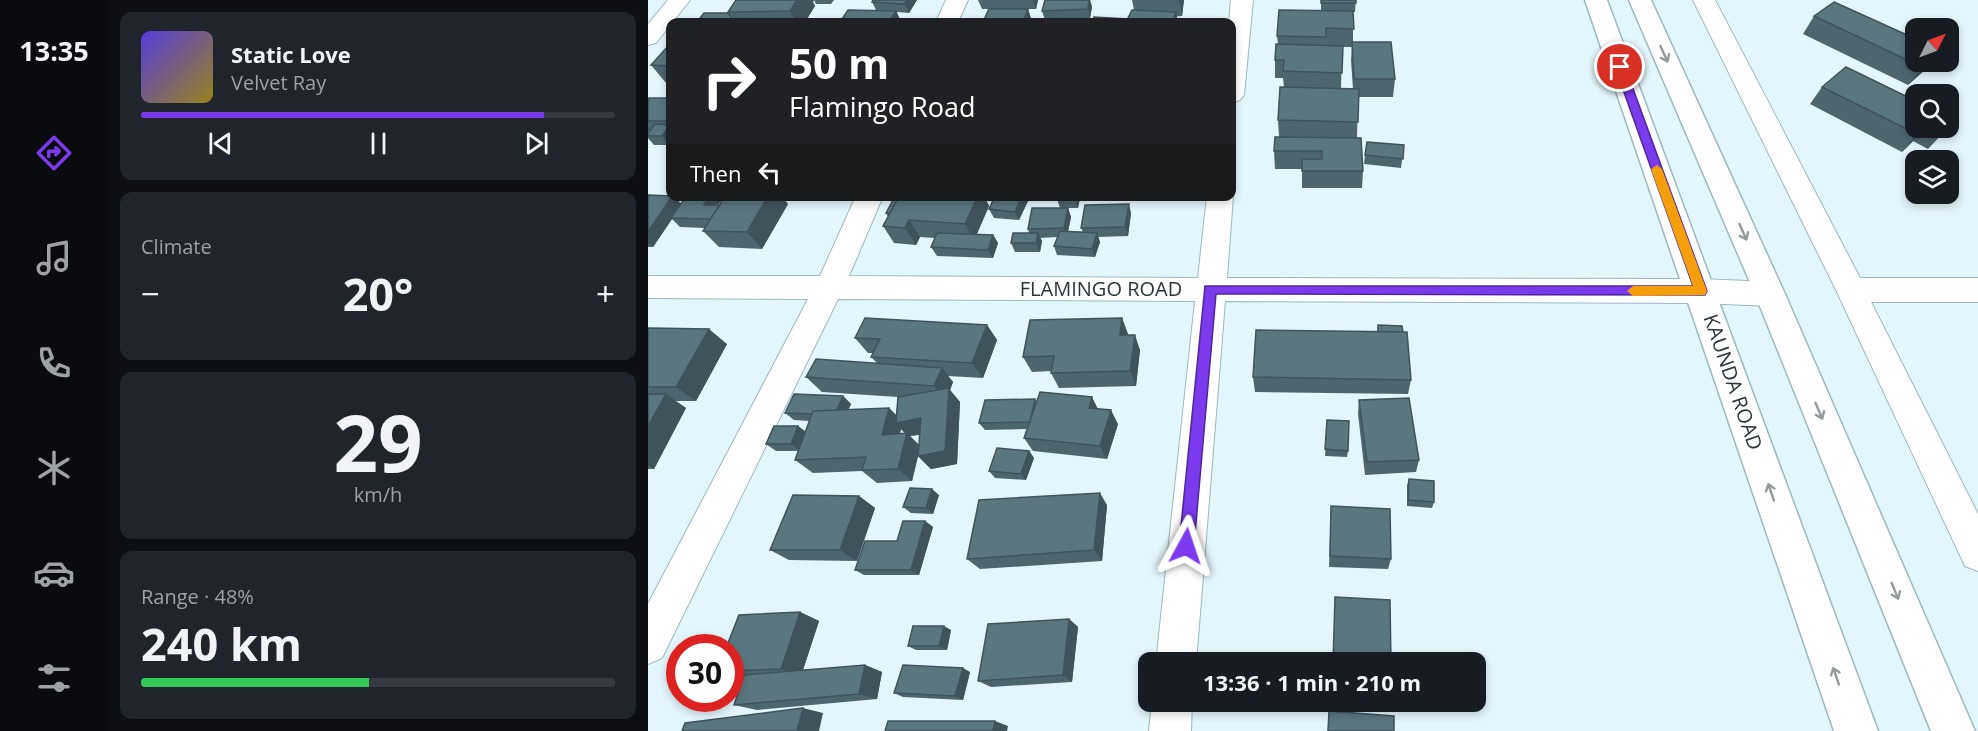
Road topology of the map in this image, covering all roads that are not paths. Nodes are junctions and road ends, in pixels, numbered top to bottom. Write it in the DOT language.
graph roads {
  1 [pos="679,0"];
  2 [pos="957,0"];
  3 [pos="1242,0"];
  4 [pos="1596,0"];
  5 [pos="1640,0"];
  6 [pos="1704,0"];
  7 [pos="949,18"];
  8 [pos="648,38"];
  9 [pos="1236,57"];
  10 [pos="868,201"];
  11 [pos="1219,201"];
  12 [pos="648,287"];
  13 [pos="829,288"];
  14 [pos="1210,289"];
  15 [pos="1851,290"];
  16 [pos="1978,290"];
  17 [pos="1701,291"];
  18 [pos="1770,294"];
  19 [pos="1978,553"];
  20 [pos="648,644"];
  21 [pos="1177,652"];
  22 [pos="1171,712"];
  23 [pos="1170,731"];
  24 [pos="1856,731"];
  25 [pos="1953,731"];
  1 -- 8 [label="street"];
  2 -- 7 [label="street"];
  3 -- 9 [label="street"];
  4 -- 17 [label="main road, KAUNDA ROAD"];
  5 -- 18 [label="main road, one-way"];
  6 -- 15 [label="street"];
  10 -- 13 [label="street"];
  11 -- 14 [label="street"];
  12 -- 13 [label="street, FLAMINGO ROAD"];
  13 -- 14 [label="street, FLAMINGO ROAD"];
  13 -- 20 [label="street"];
  14 -- 17 [label="street, FLAMINGO ROAD"];
  14 -- 21 [label="street"];
  15 -- 16 [label="street"];
  15 -- 19 [label="street"];
  17 -- 18 [label="street, FLAMINGO ROAD"];
  24 -- 17 [label="main road, KAUNDA ROAD, one-way"];
  18 -- 25 [label="main road, one-way"];
  22 -- 23 [label="street"];
}
